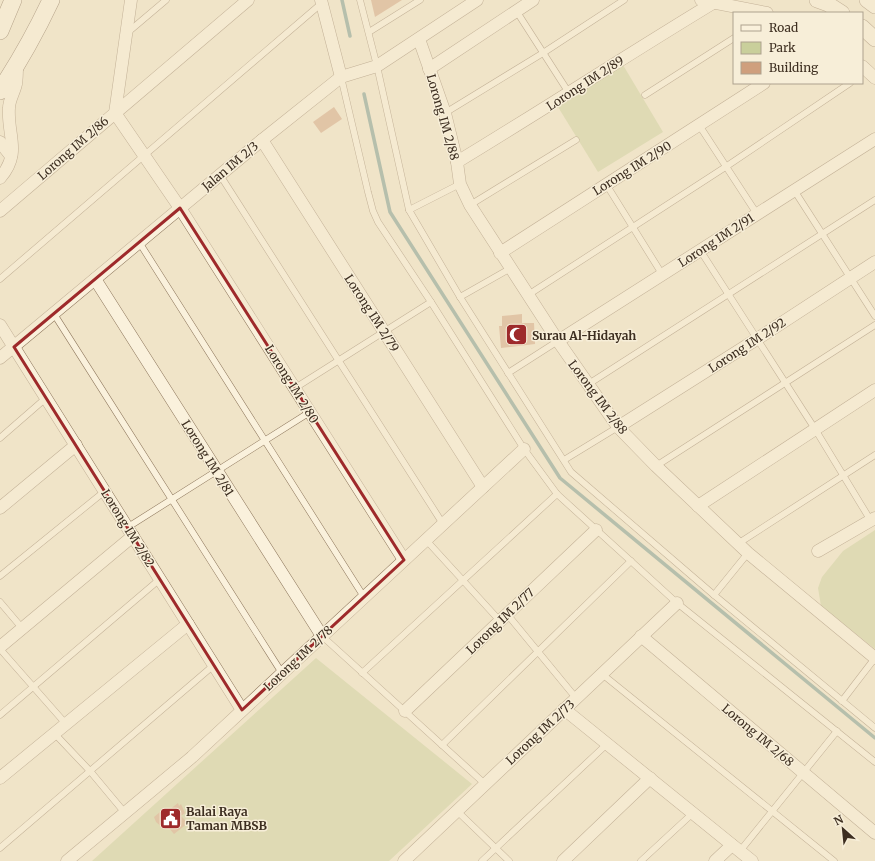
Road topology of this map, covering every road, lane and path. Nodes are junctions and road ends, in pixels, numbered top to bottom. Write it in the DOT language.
graph roads {
  1 [pos="13,0"];
  2 [pos="51,0"];
  3 [pos="131,0"];
  4 [pos="166,0"];
  5 [pos="248,0"];
  6 [pos="360,0"];
  7 [pos="420,0"];
  8 [pos="477,0"];
  9 [pos="533,0"];
  10 [pos="624,0"];
  11 [pos="700,0"];
  12 [pos="817,0"];
  13 [pos="867,0"];
  14 [pos="321,2"];
  15 [pos="713,3"];
  16 [pos="875,6"];
  17 [pos="516,12"];
  18 [pos="762,12"];
  19 [pos="840,12"];
  20 [pos="863,28"];
  21 [pos="0,31"];
  22 [pos="369,32"];
  23 [pos="126,34"];
  24 [pos="419,39"];
  25 [pos="733,39"];
  26 [pos="875,39"];
  27 [pos="543,53"];
  28 [pos="17,64"];
  29 [pos="377,66"];
  30 [pos="429,69"];
  31 [pos="341,77"];
  32 [pos="762,84"];
  33 [pos="849,84"];
  34 [pos="0,91"];
  35 [pos="570,93"];
  36 [pos="645,95"];
  37 [pos="115,113"];
  38 [pos="445,113"];
  39 [pos="699,125"];
  40 [pos="875,139"];
  41 [pos="262,140"];
  42 [pos="576,140"];
  43 [pos="0,142"];
  44 [pos="144,155"];
  45 [pos="11,156"];
  46 [pos="457,162"];
  47 [pos="727,166"];
  48 [pos="220,175"];
  49 [pos="0,178"];
  50 [pos="460,184"];
  51 [pos="606,184"];
  52 [pos="794,190"];
  53 [pos="875,200"];
  54 [pos="470,205"];
  55 [pos="180,208"];
  56 [pos="409,210"];
  57 [pos="0,211"];
  58 [pos="757,214"];
  59 [pos="633,227"];
  60 [pos="822,234"];
  61 [pos="139,242"];
  62 [pos="700,250"];
  63 [pos="500,252"];
  64 [pos="875,262"];
  65 [pos="511,268"];
  66 [pos="662,274"];
  67 [pos="850,278"];
  68 [pos="0,279"];
  69 [pos="95,279"];
  70 [pos="728,294"];
  71 [pos="528,295"];
  72 [pos="460,297"];
  73 [pos="430,302"];
  74 [pos="54,314"];
  75 [pos="875,316"];
  76 [pos="0,325"];
  77 [pos="875,325"];
  78 [pos="384,332"];
  79 [pos="757,339"];
  80 [pos="558,341"];
  81 [pos="14,347"];
  82 [pos="0,358"];
  83 [pos="338,360"];
  84 [pos="508,373"];
  85 [pos="785,383"];
  86 [pos="587,385"];
  87 [pos="295,388"];
  88 [pos="875,390"];
  89 [pos="46,398"];
  90 [pos="310,412"];
  91 [pos="618,427"];
  92 [pos="815,429"];
  93 [pos="0,438"];
  94 [pos="264,440"];
  95 [pos="76,445"];
  96 [pos="524,449"];
  97 [pos="875,455"];
  98 [pos="564,460"];
  99 [pos="656,466"];
  100 [pos="216,471"];
  101 [pos="844,475"];
  102 [pos="483,487"];
  103 [pos="105,491"];
  104 [pos="557,494"];
  105 [pos="172,499"];
  106 [pos="698,506"];
  107 [pos="0,508"];
  108 [pos="873,519"];
  109 [pos="443,524"];
  110 [pos="596,530"];
  111 [pos="130,532"];
  112 [pos="426,540"];
  113 [pos="739,543"];
  114 [pos="818,551"];
  115 [pos="748,553"];
  116 [pos="404,560"];
  117 [pos="631,561"];
  118 [pos="0,576"];
  119 [pos="160,579"];
  120 [pos="463,580"];
  121 [pos="714,595"];
  122 [pos="364,597"];
  123 [pos="0,602"];
  124 [pos="677,603"];
  125 [pos="504,617"];
  126 [pos="188,624"];
  127 [pos="22,628"];
  128 [pos="322,636"];
  129 [pos="641,636"];
  130 [pos="0,648"];
  131 [pos="538,652"];
  132 [pos="875,658"];
  133 [pos="214,665"];
  134 [pos="282,673"];
  135 [pos="362,673"];
  136 [pos="602,674"];
  137 [pos="33,687"];
  138 [pos="576,698"];
  139 [pos="842,701"];
  140 [pos="242,710"];
  141 [pos="564,710"];
  142 [pos="405,712"];
  143 [pos="0,715"];
  144 [pos="66,724"];
  145 [pos="875,728"];
  146 [pos="837,731"];
  147 [pos="54,733"];
  148 [pos="607,744"];
  149 [pos="442,745"];
  150 [pos="875,762"];
  151 [pos="90,771"];
  152 [pos="804,773"];
  153 [pos="0,778"];
  154 [pos="650,778"];
  155 [pos="485,784"];
  156 [pos="457,811"];
  157 [pos="772,811"];
  158 [pos="125,813"];
  159 [pos="693,813"];
  160 [pos="875,833"];
  161 [pos="0,848"];
  162 [pos="495,848"];
  163 [pos="736,848"];
  164 [pos="67,861"];
  165 [pos="404,861"];
  166 [pos="482,861"];
  167 [pos="509,861"];
  168 [pos="563,861"];
  169 [pos="641,861"];
  170 [pos="715,861"];
  171 [pos="752,861"];
  172 [pos="834,861"];
  1 -- 21 [label="main road"];
  2 -- 28 [label="main road"];
  3 -- 23 [label="street, Lorong IM 2/86"];
  4 -- 23 [label="lane"];
  5 -- 37 [label="street"];
  6 -- 22 [label="lane"];
  7 -- 22 [label="lane"];
  8 -- 24 [label="street, Jalan IM 2/3"];
  9 -- 17 [label="street"];
  10 -- 27 [label="lane"];
  11 -- 15 [label="street"];
  12 -- 19 [label="street"];
  13 -- 16 [label="street"];
  14 -- 31 [label="street"];
  14 -- 44 [label="lane"];
  15 -- 18 [label="street"];
  15 -- 35 [label="street, Lorong IM 2/89"];
  17 -- 27 [label="lane"];
  17 -- 30 [label="street"];
  20 -- 26 [label="street"];
  22 -- 29 [label="lane"];
  23 -- 37 [label="street, Lorong IM 2/86"];
  24 -- 29 [label="street, Jalan IM 2/3"];
  24 -- 30 [label="street, Lorong IM 2/88"];
  25 -- 36 [label="lane"];
  27 -- 35 [label="lane"];
  27 -- 38 [label="lane"];
  28 -- 34 [label="main road"];
  28 -- 45 [label="street"];
  29 -- 31 [label="street, Jalan IM 2/3"];
  29 -- 56 [label="lane"];
  30 -- 38 [label="street, Lorong IM 2/88"];
  31 -- 41 [label="street, Jalan IM 2/3"];
  31 -- 73 [label="lane"];
  32 -- 39 [label="street, Lorong IM 2/90"];
  33 -- 47 [label="lane"];
  35 -- 46 [label="street, Lorong IM 2/89"];
  37 -- 44 [label="street, Lorong IM 2/80"];
  37 -- 57 [label="street, Lorong IM 2/86"];
  38 -- 46 [label="street, Lorong IM 2/88"];
  39 -- 47 [label="lane"];
  39 -- 51 [label="street, Lorong IM 2/90"];
  40 -- 52 [label="street, Lorong IM 2/91"];
  41 -- 48 [label="street, Jalan IM 2/3"];
  41 -- 78 [label="street, Lorong IM 2/79"];
  42 -- 54 [label="lane"];
  43 -- 45 [label="street"];
  44 -- 55 [label="street, Lorong IM 2/80"];
  44 -- 68 [label="lane"];
  45 -- 49 [label="street"];
  46 -- 50 [label="street, Lorong IM 2/88"];
  47 -- 58 [label="lane"];
  47 -- 59 [label="lane"];
  48 -- 55 [label="street, Jalan IM 2/3"];
  48 -- 83 [label="lane"];
  50 -- 54 [label="street, Lorong IM 2/88"];
  50 -- 56 [label="lane"];
  51 -- 59 [label="lane"];
  51 -- 63 [label="street, Lorong IM 2/90"];
  52 -- 58 [label="street, Lorong IM 2/91"];
  52 -- 60 [label="lane"];
  53 -- 60 [label="lane"];
  54 -- 63 [label="street, Lorong IM 2/88"];
  55 -- 61 [label="street, Jalan IM 2/3"];
  55 -- 87 [label="street, Lorong IM 2/80"];
  56 -- 72 [label="lane"];
  58 -- 62 [label="street, Lorong IM 2/91"];
  59 -- 66 [label="lane"];
  59 -- 71 [label="lane"];
  60 -- 67 [label="lane"];
  60 -- 70 [label="lane"];
  61 -- 69 [label="street, Jalan IM 2/3"];
  61 -- 94 [label="lane"];
  62 -- 66 [label="street, Lorong IM 2/91"];
  62 -- 70 [label="lane"];
  63 -- 65 [label="street, Lorong IM 2/88"];
  64 -- 67 [label="street, Lorong IM 2/92"];
  65 -- 71 [label="street, Lorong IM 2/88"];
  65 -- 72 [label="lane"];
  66 -- 80 [label="street, Lorong IM 2/91"];
  67 -- 75 [label="lane"];
  67 -- 79 [label="street, Lorong IM 2/92"];
  69 -- 74 [label="street, Jalan IM 2/3"];
  69 -- 100 [label="street, Lorong IM 2/81"];
  70 -- 79 [label="lane"];
  70 -- 86 [label="lane"];
  71 -- 80 [label="street, Lorong IM 2/88"];
  72 -- 84 [label="lane"];
  73 -- 78 [label="lane"];
  73 -- 96 [label="lane"];
  74 -- 81 [label="street, Jalan IM 2/3"];
  74 -- 105 [label="lane"];
  76 -- 81 [label="street, Lorong IM 2/82"];
  77 -- 85 [label="lane"];
  78 -- 83 [label="lane"];
  78 -- 102 [label="street, Lorong IM 2/79"];
  79 -- 85 [label="lane"];
  79 -- 91 [label="street, Lorong IM 2/92"];
  80 -- 84 [label="lane"];
  80 -- 86 [label="street, Lorong IM 2/88"];
  81 -- 82 [label="street, Jalan IM 2/3"];
  81 -- 89 [label="street, Lorong IM 2/82"];
  83 -- 87 [label="lane"];
  83 -- 109 [label="lane"];
  84 -- 98 [label="lane"];
  85 -- 92 [label="lane"];
  85 -- 99 [label="lane"];
  86 -- 91 [label="street, Lorong IM 2/88"];
  87 -- 90 [label="street, Lorong IM 2/80"];
  88 -- 92 [label="street"];
  89 -- 93 [label="lane"];
  89 -- 95 [label="street, Lorong IM 2/82"];
  90 -- 94 [label="lane"];
  90 -- 116 [label="street, Lorong IM 2/80"];
  91 -- 98 [label="lane"];
  91 -- 99 [label="street, Lorong IM 2/88"];
  92 -- 101 [label="lane"];
  92 -- 106 [label="street"];
  94 -- 100 [label="lane"];
  94 -- 122 [label="lane"];
  95 -- 103 [label="street, Lorong IM 2/82"];
  95 -- 107 [label="street"];
  96 -- 102 [label="street, Lorong IM 2/78"];
  96 -- 104 [label="lane"];
  97 -- 101 [label="lane"];
  98 -- 121 [label="lane"];
  99 -- 106 [label="street, Lorong IM 2/88"];
  100 -- 105 [label="lane"];
  100 -- 128 [label="street, Lorong IM 2/81"];
  101 -- 108 [label="lane"];
  101 -- 113 [label="lane"];
  102 -- 109 [label="street, Lorong IM 2/78"];
  103 -- 111 [label="street, Lorong IM 2/82"];
  103 -- 118 [label="lane"];
  104 -- 110 [label="lane"];
  104 -- 120 [label="lane"];
  105 -- 111 [label="lane"];
  105 -- 134 [label="lane"];
  106 -- 113 [label="street, Lorong IM 2/88"];
  108 -- 114 [label="street"];
  109 -- 112 [label="street, Lorong IM 2/78"];
  110 -- 117 [label="lane"];
  110 -- 125 [label="street, Lorong IM 2/77"];
  111 -- 119 [label="street, Lorong IM 2/82"];
  111 -- 127 [label="street"];
  112 -- 116 [label="street, Lorong IM 2/78"];
  112 -- 120 [label="lane"];
  113 -- 115 [label="street, Lorong IM 2/88"];
  115 -- 121 [label="lane"];
  115 -- 132 [label="street, Lorong IM 2/88"];
  116 -- 122 [label="street, Lorong IM 2/78"];
  117 -- 124 [label="lane"];
  117 -- 131 [label="lane"];
  119 -- 126 [label="street, Lorong IM 2/82"];
  119 -- 137 [label="lane"];
  120 -- 125 [label="lane"];
  120 -- 135 [label="lane"];
  121 -- 139 [label="lane"];
  122 -- 128 [label="street, Lorong IM 2/78"];
  123 -- 127 [label="lane"];
  124 -- 129 [label="street, Lorong IM 2/73"];
  124 -- 146 [label="lane"];
  125 -- 131 [label="lane"];
  125 -- 142 [label="street, Lorong IM 2/77"];
  126 -- 133 [label="street, Lorong IM 2/82"];
  126 -- 144 [label="street"];
  127 -- 130 [label="street"];
  128 -- 134 [label="street, Lorong IM 2/78"];
  128 -- 135 [label="lane"];
  129 -- 136 [label="street, Lorong IM 2/73"];
  129 -- 152 [label="street, Lorong IM 2/68"];
  130 -- 137 [label="lane"];
  131 -- 138 [label="lane"];
  131 -- 149 [label="lane"];
  132 -- 139 [label="lane"];
  133 -- 140 [label="street, Lorong IM 2/82"];
  133 -- 151 [label="lane"];
  134 -- 140 [label="street, Lorong IM 2/78"];
  135 -- 142 [label="lane"];
  136 -- 138 [label="street, Lorong IM 2/73"];
  136 -- 157 [label="lane"];
  137 -- 143 [label="lane"];
  137 -- 144 [label="lane"];
  138 -- 141 [label="street, Lorong IM 2/73"];
  139 -- 145 [label="lane"];
  140 -- 158 [label="street, Lorong IM 2/78"];
  141 -- 148 [label="street"];
  141 -- 155 [label="street, Lorong IM 2/73"];
  142 -- 149 [label="lane"];
  144 -- 147 [label="street"];
  146 -- 150 [label="lane"];
  146 -- 152 [label="lane"];
  147 -- 151 [label="lane"];
  147 -- 153 [label="street"];
  148 -- 154 [label="street"];
  148 -- 162 [label="lane"];
  149 -- 155 [label="lane"];
  151 -- 158 [label="lane"];
  151 -- 161 [label="lane"];
  152 -- 157 [label="lane"];
  152 -- 160 [label="street, Lorong IM 2/68"];
  154 -- 159 [label="street"];
  154 -- 168 [label="street"];
  155 -- 156 [label="street, Lorong IM 2/73"];
  156 -- 162 [label="lane"];
  156 -- 165 [label="street, Lorong IM 2/73"];
  157 -- 163 [label="lane"];
  157 -- 172 [label="lane"];
  158 -- 164 [label="street, Lorong IM 2/78"];
  159 -- 163 [label="street"];
  159 -- 169 [label="lane"];
  162 -- 166 [label="lane"];
  162 -- 167 [label="lane"];
  163 -- 170 [label="street"];
  163 -- 171 [label="street"];
}
